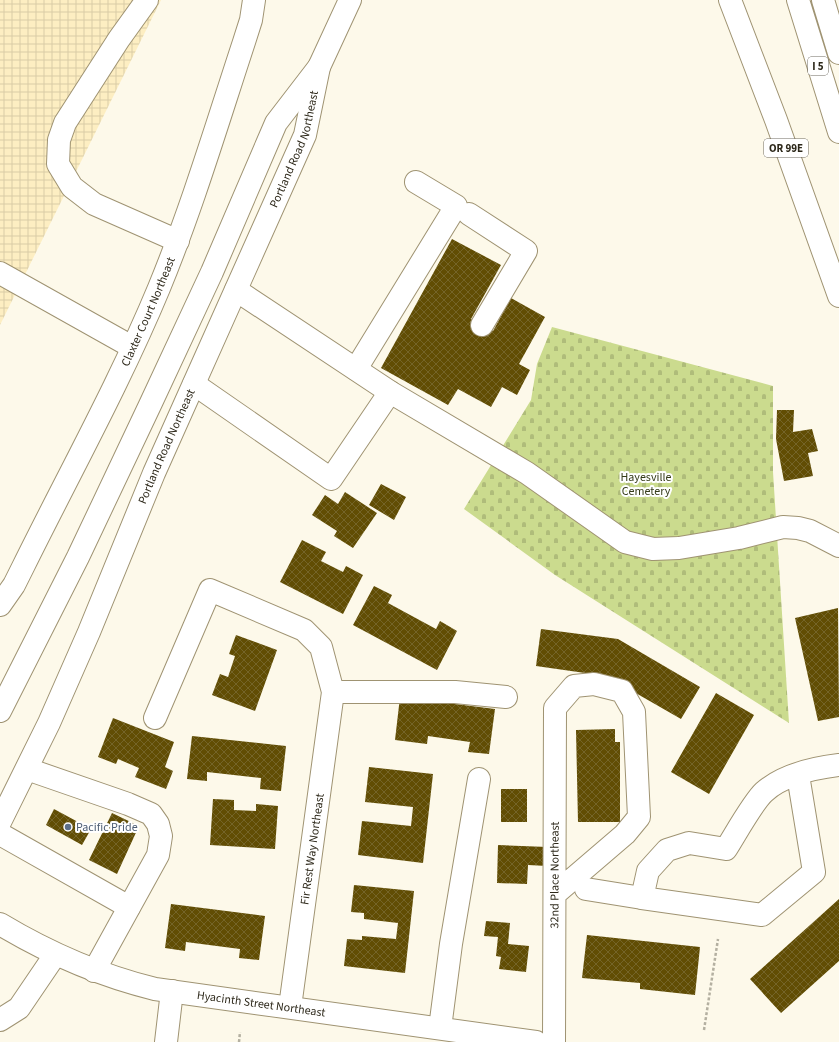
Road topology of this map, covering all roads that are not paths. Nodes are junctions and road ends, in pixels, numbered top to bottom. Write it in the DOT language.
graph roads {
  1 [pos="147,0"];
  2 [pos="254,0"];
  3 [pos="350,0"];
  4 [pos="730,0"];
  5 [pos="798,0"];
  6 [pos="823,0"];
  7 [pos="839,53"];
  8 [pos="319,67"];
  9 [pos="839,132"];
  10 [pos="416,182"];
  11 [pos="469,214"];
  12 [pos="178,241"];
  13 [pos="0,273"];
  14 [pos="236,290"];
  15 [pos="839,296"];
  16 [pos="482,325"];
  17 [pos="132,347"];
  18 [pos="356,369"];
  19 [pos="194,384"];
  20 [pos="390,392"];
  21 [pos="839,546"];
  22 [pos="0,605"];
  23 [pos="333,692"];
  24 [pos="506,697"];
  25 [pos="0,711"];
  26 [pos="156,718"];
  27 [pos="839,765"];
  28 [pos="26,769"];
  29 [pos="798,775"];
  30 [pos="479,779"];
  31 [pos="0,822"];
  32 [pos="0,834"];
  33 [pos="586,889"];
  34 [pos="555,894"];
  35 [pos="642,898"];
  36 [pos="129,907"];
  37 [pos="0,924"];
  38 [pos="55,955"];
  39 [pos="94,971"];
  40 [pos="172,991"];
  41 [pos="290,1007"];
  42 [pos="0,1020"];
  43 [pos="440,1028"];
  44 [pos="166,1042"];
  45 [pos="536,1042"];
  46 [pos="554,1042"];
  1 -- 12 [label="main road"];
  2 -- 12 [label="main road, Claxter Court Northeast"];
  3 -- 8 [label="main road, Portland Road Northeast"];
  4 -- 15 [label="main road, OR 99E"];
  5 -- 9 [label="main road, I 5"];
  6 -- 7 [label="main road, I 5"];
  8 -- 14 [label="main road, Portland Road Northeast"];
  8 -- 25 [label="main road, Portland Road Northeast"];
  10 -- 18 [label="main road"];
  11 -- 16 [label="main road"];
  12 -- 17 [label="main road, Claxter Court Northeast"];
  13 -- 17 [label="main road"];
  14 -- 18 [label="main road"];
  14 -- 19 [label="main road, Portland Road Northeast"];
  17 -- 22 [label="main road, Claxter Court Northeast"];
  18 -- 20 [label="main road"];
  19 -- 20 [label="main road"];
  19 -- 28 [label="main road, Portland Road Northeast"];
  20 -- 21 [label="main road"];
  23 -- 24 [label="main road"];
  23 -- 26 [label="main road"];
  23 -- 41 [label="main road, Fir Rest Way Northeast"];
  27 -- 29 [label="main road"];
  28 -- 31 [label="main road, Portland Road Northeast"];
  28 -- 36 [label="main road"];
  29 -- 35 [label="main road"];
  29 -- 35 [label="main road"];
  30 -- 43 [label="main road"];
  32 -- 36 [label="main road"];
  33 -- 35 [label="main road"];
  34 -- 34 [label="main road, 32nd Place Northeast"];
  34 -- 46 [label="main road, 32nd Place Northeast"];
  36 -- 39 [label="main road"];
  37 -- 38 [label="main road, Hyacinth Street Northeast"];
  38 -- 39 [label="main road, Hyacinth Street Northeast"];
  38 -- 42 [label="main road"];
  39 -- 40 [label="main road, Hyacinth Street Northeast"];
  40 -- 41 [label="main road, Hyacinth Street Northeast"];
  40 -- 44 [label="main road"];
  41 -- 43 [label="main road, Hyacinth Street Northeast"];
  43 -- 45 [label="main road, Hyacinth Street Northeast"];
}
